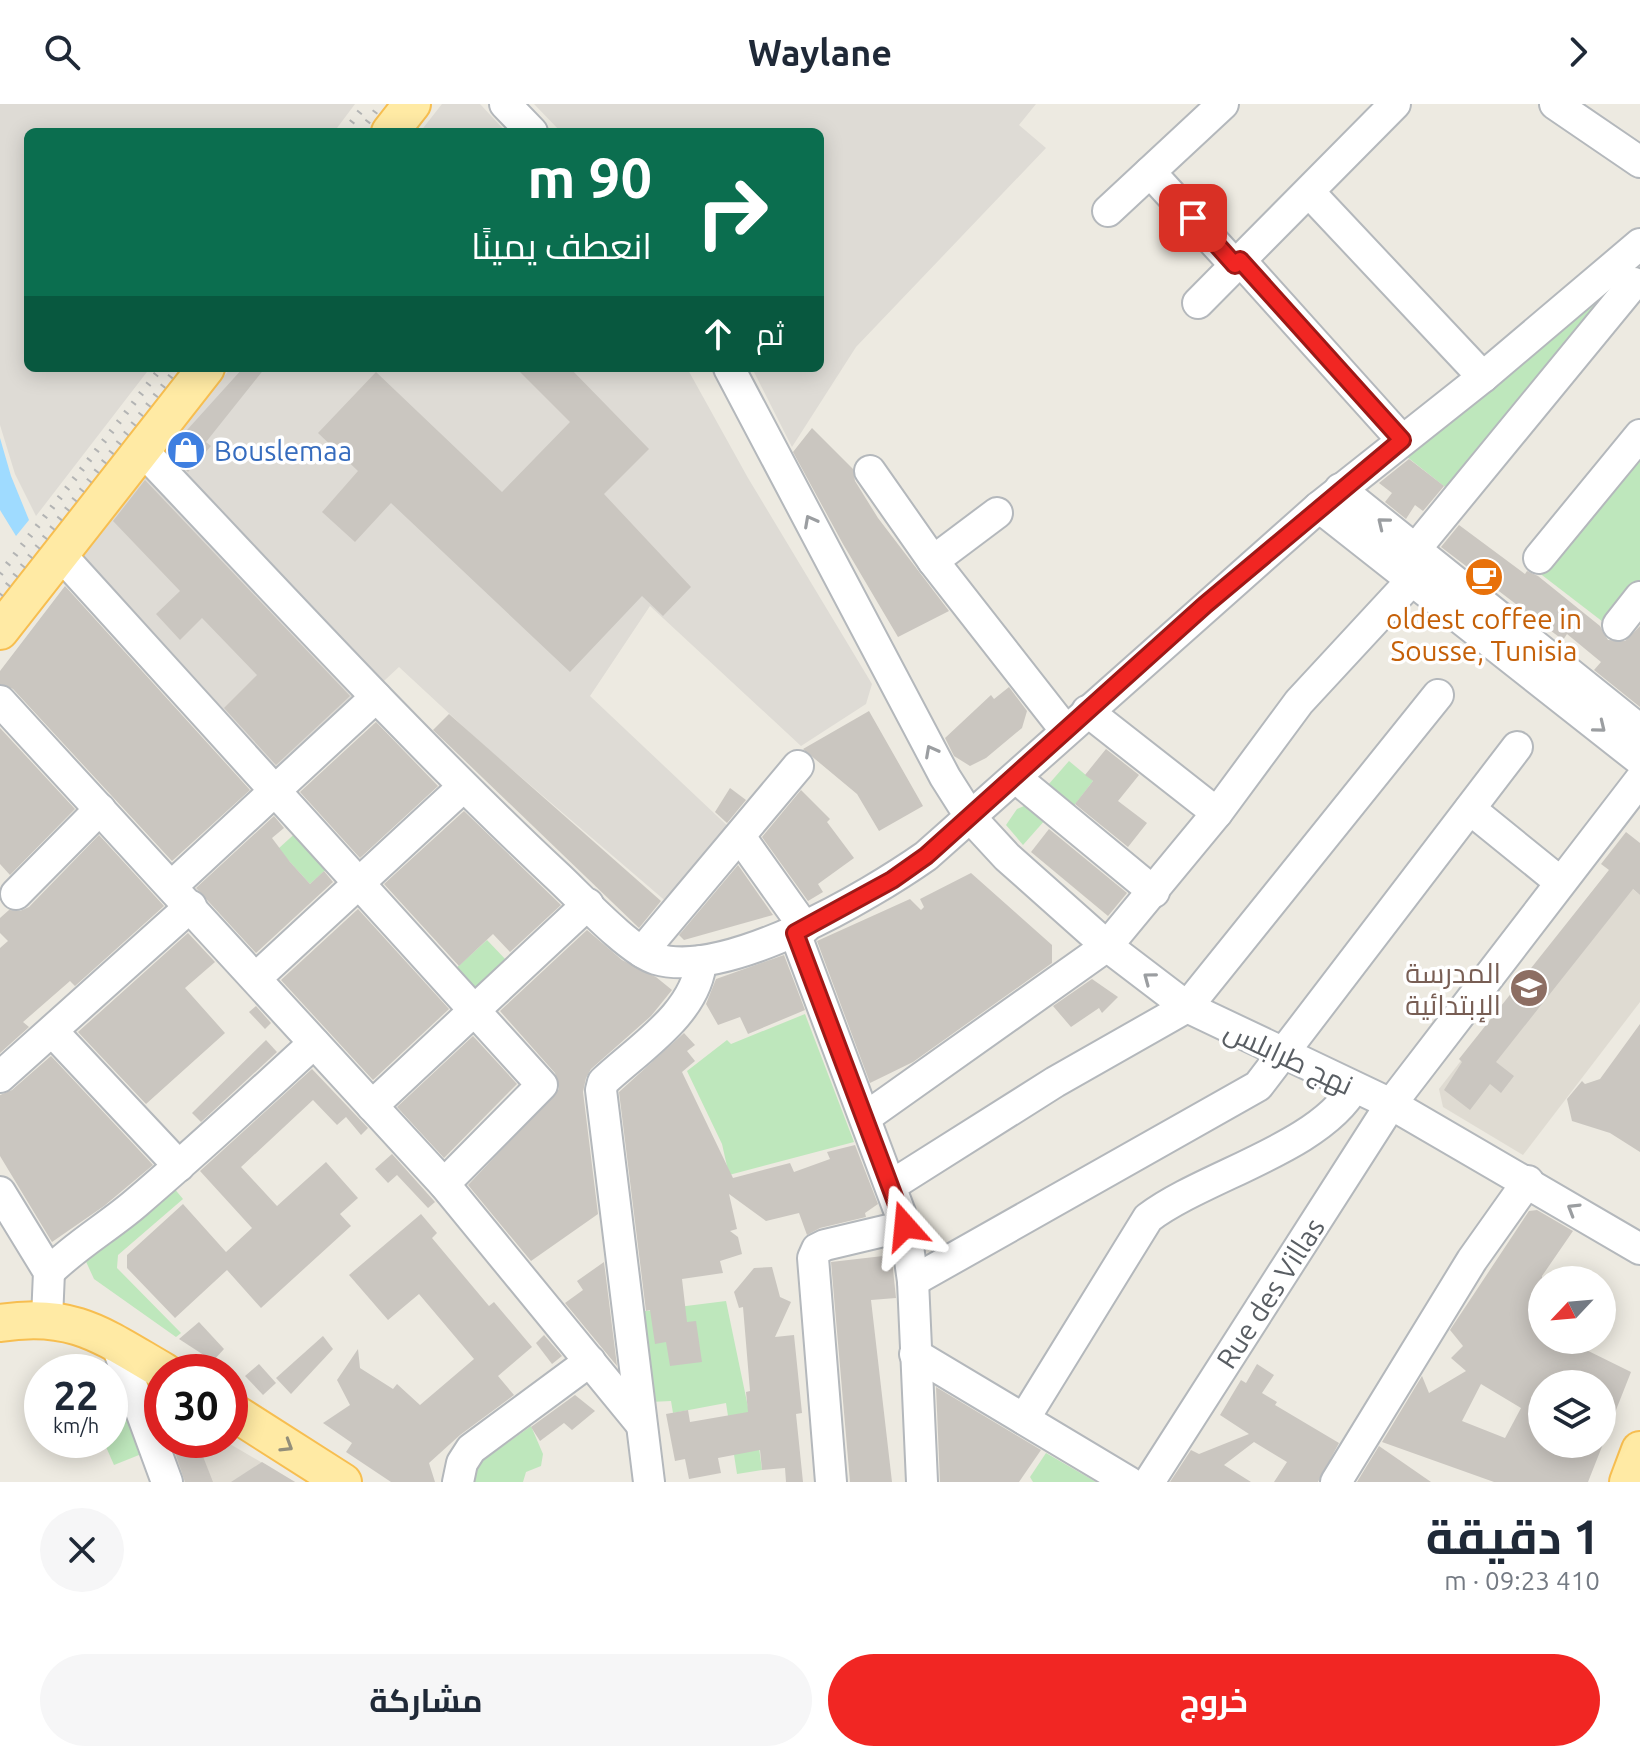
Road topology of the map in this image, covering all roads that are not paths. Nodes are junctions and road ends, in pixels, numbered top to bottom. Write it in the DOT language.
graph roads {
  1 [pos="412,104"];
  2 [pos="505,104"];
  3 [pos="1223,104"];
  4 [pos="1395,104"];
  5 [pos="1555,104"];
  6 [pos="393,128"];
  7 [pos="528,128"];
  8 [pos="1640,162"];
  9 [pos="1150,172"];
  10 [pos="1309,192"];
  11 [pos="1108,211"];
  12 [pos="1640,244"];
  13 [pos="1238,262"];
  14 [pos="1629,279"];
  15 [pos="1198,303"];
  16 [pos="203,372"];
  17 [pos="731,372"];
  18 [pos="1483,377"];
  19 [pos="1640,435"];
  20 [pos="1402,440"];
  21 [pos="142,450"];
  22 [pos="870,471"];
  23 [pos="1329,498"];
  24 [pos="997,513"];
  25 [pos="60,554"];
  26 [pos="1539,558"];
  27 [pos="933,561"];
  28 [pos="1409,566"];
  29 [pos="1640,597"];
  30 [pos="1618,625"];
  31 [pos="0,631"];
  32 [pos="1438,695"];
  33 [pos="376,697"];
  34 [pos="0,701"];
  35 [pos="1076,721"];
  36 [pos="1640,730"];
  37 [pos="1517,747"];
  38 [pos="1640,760"];
  39 [pos="798,766"];
  40 [pos="1016,778"];
  41 [pos="1640,780"];
  42 [pos="463,787"];
  43 [pos="274,789"];
  44 [pos="100,809"];
  45 [pos="1470,809"];
  46 [pos="1217,813"];
  47 [pos="971,818"];
  48 [pos="741,838"];
  49 [pos="1560,882"];
  50 [pos="361,884"];
  51 [pos="1154,892"];
  52 [pos="16,894"];
  53 [pos="181,896"];
  54 [pos="588,904"];
  55 [pos="800,931"];
  56 [pos="1107,946"];
  57 [pos="642,952"];
  58 [pos="701,961"];
  59 [pos="256,978"];
  60 [pos="1187,1007"];
  61 [pos="476,1009"];
  62 [pos="53,1032"];
  63 [pos="314,1043"];
  64 [pos="1287,1053"];
  65 [pos="0,1077"];
  66 [pos="1354,1087"];
  67 [pos="1391,1104"];
  68 [pos="372,1106"];
  69 [pos="866,1117"];
  70 [pos="179,1166"];
  71 [pos="1528,1181"];
  72 [pos="444,1184"];
  73 [pos="892,1185"];
  74 [pos="0,1192"];
  75 [pos="905,1226"];
  76 [pos="1640,1249"];
  77 [pos="49,1272"];
  78 [pos="913,1281"];
  79 [pos="47,1319"];
  80 [pos="0,1323"];
  81 [pos="116,1343"];
  82 [pos="915,1354"];
  83 [pos="144,1360"];
  84 [pos="590,1361"];
  85 [pos="1024,1419"];
  86 [pos="248,1423"];
  87 [pos="641,1424"];
  88 [pos="1640,1450"];
  89 [pos="326,1477"];
  90 [pos="167,1482"];
  91 [pos="458,1482"];
  92 [pos="649,1482"];
  93 [pos="831,1482"];
  94 [pos="922,1482"];
  95 [pos="1129,1482"];
  96 [pos="1149,1482"];
  97 [pos="1336,1482"];
  98 [pos="1628,1482"];
  1 -- 6 [label="main road"];
  2 -- 7 [label="street"];
  3 -- 9 [label="street"];
  4 -- 10 [label="street"];
  5 -- 8 [label="street"];
  9 -- 11 [label="street"];
  9 -- 13 [label="street"];
  10 -- 13 [label="street"];
  10 -- 18 [label="street"];
  12 -- 14 [label="street"];
  13 -- 15 [label="street"];
  13 -- 20 [label="street"];
  14 -- 18 [label="street"];
  14 -- 28 [label="street"];
  16 -- 21 [label="main road"];
  47 -- 17 [label="street, نهج طرابلس, one-way"];
  18 -- 20 [label="street"];
  19 -- 26 [label="street"];
  20 -- 23 [label="street"];
  21 -- 25 [label="main road"];
  21 -- 33 [label="street"];
  22 -- 27 [label="street"];
  23 -- 28 [label="street"];
  23 -- 35 [label="street"];
  24 -- 27 [label="street"];
  25 -- 31 [label="main road"];
  25 -- 43 [label="street"];
  27 -- 35 [label="street"];
  28 -- 36 [label="street"];
  28 -- 38 [label="street, one-way"];
  28 -- 46 [label="street"];
  29 -- 30 [label="street"];
  32 -- 60 [label="street"];
  33 -- 42 [label="street"];
  33 -- 43 [label="street"];
  34 -- 44 [label="street"];
  35 -- 40 [label="street"];
  35 -- 46 [label="street"];
  37 -- 45 [label="street"];
  39 -- 48 [label="street"];
  40 -- 47 [label="street"];
  40 -- 51 [label="street"];
  41 -- 49 [label="street, Rue des Villas"];
  42 -- 50 [label="street"];
  42 -- 54 [label="street"];
  43 -- 50 [label="street"];
  43 -- 53 [label="street"];
  44 -- 52 [label="street"];
  44 -- 53 [label="street"];
  45 -- 49 [label="street"];
  45 -- 64 [label="street"];
  46 -- 51 [label="street"];
  47 -- 55 [label="street"];
  47 -- 56 [label="street, نهج طرابلس"];
  48 -- 55 [label="street"];
  48 -- 57 [label="street"];
  49 -- 67 [label="street, Rue des Villas"];
  50 -- 59 [label="street"];
  50 -- 61 [label="street"];
  51 -- 56 [label="street"];
  53 -- 59 [label="street"];
  53 -- 62 [label="street"];
  54 -- 57 [label="street"];
  54 -- 61 [label="street"];
  55 -- 58 [label="street"];
  55 -- 69 [label="street"];
  60 -- 56 [label="street, نهج طرابلس, one-way"];
  56 -- 69 [label="street"];
  57 -- 58 [label="street"];
  58 -- 87 [label="street"];
  59 -- 63 [label="street"];
  60 -- 64 [label="street, نهج طرابلس"];
  60 -- 73 [label="street"];
  61 -- 68 [label="street"];
  61 -- 72 [label="street"];
  62 -- 65 [label="street"];
  62 -- 70 [label="street"];
  63 -- 68 [label="street"];
  63 -- 70 [label="street"];
  64 -- 66 [label="street, نهج طرابلس"];
  64 -- 78 [label="street"];
  66 -- 67 [label="street, نهج طرابلس"];
  66 -- 85 [label="street"];
  67 -- 71 [label="street, نهج طرابلس"];
  67 -- 96 [label="street, Rue des Villas"];
  68 -- 72 [label="street"];
  69 -- 73 [label="street"];
  70 -- 77 [label="street"];
  76 -- 71 [label="street, نهج طرابلس, one-way"];
  71 -- 97 [label="street"];
  72 -- 84 [label="street"];
  73 -- 75 [label="street"];
  74 -- 77 [label="street"];
  75 -- 78 [label="street"];
  75 -- 93 [label="street"];
  77 -- 79 [label="street"];
  78 -- 82 [label="street"];
  79 -- 80 [label="main road"];
  79 -- 81 [label="main road"];
  81 -- 83 [label="main road"];
  81 -- 90 [label="street"];
  82 -- 85 [label="street"];
  82 -- 94 [label="street"];
  84 -- 87 [label="street"];
  84 -- 91 [label="street"];
  85 -- 95 [label="street"];
  86 -- 89 [label="main road, one-way"];
  87 -- 92 [label="street"];
  88 -- 98 [label="main road"];
}
